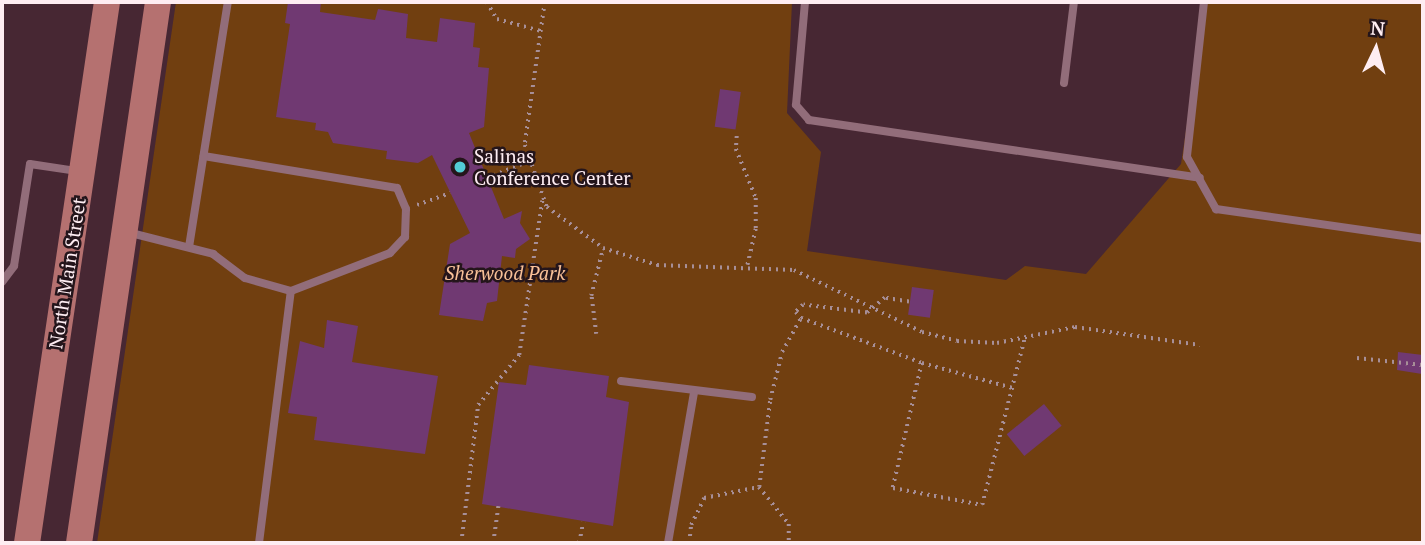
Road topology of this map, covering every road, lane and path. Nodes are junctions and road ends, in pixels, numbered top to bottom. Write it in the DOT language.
graph roads {
  1 [pos="107,2"];
  2 [pos="158,2"];
  3 [pos="228,2"];
  4 [pos="487,2"];
  5 [pos="545,2"];
  6 [pos="805,2"];
  7 [pos="1074,2"];
  8 [pos="1204,2"];
  9 [pos="541,32"];
  10 [pos="1064,83"];
  11 [pos="737,136"];
  12 [pos="204,156"];
  13 [pos="529,161"];
  14 [pos="82,172"];
  15 [pos="487,178"];
  16 [pos="1200,178"];
  17 [pos="450,192"];
  18 [pos="542,201"];
  19 [pos="406,209"];
  20 [pos="124,232"];
  21 [pos="1423,239"];
  22 [pos="189,247"];
  23 [pos="603,248"];
  24 [pos="748,266"];
  25 [pos="2,282"];
  26 [pos="291,291"];
  27 [pos="909,302"];
  28 [pos="872,306"];
  29 [pos="801,318"];
  30 [pos="596,334"];
  31 [pos="1025,336"];
  32 [pos="1200,345"];
  33 [pos="1357,358"];
  34 [pos="922,363"];
  35 [pos="1423,365"];
  36 [pos="621,381"];
  37 [pos="1013,388"];
  38 [pos="694,392"];
  39 [pos="751,397"];
  40 [pos="759,487"];
  41 [pos="498,506"];
  42 [pos="583,522"];
  43 [pos="27,543"];
  44 [pos="79,543"];
  45 [pos="260,543"];
  46 [pos="461,543"];
  47 [pos="493,543"];
  48 [pos="579,543"];
  49 [pos="668,543"];
  50 [pos="689,543"];
  51 [pos="789,543"];
  1 -- 14 [label="main road, North Main Street"];
  2 -- 20 [label="main road"];
  3 -- 12 [label="lane"];
  4 -- 9 [label="path"];
  5 -- 9 [label="path"];
  6 -- 16 [label="lane"];
  7 -- 10 [label="lane"];
  8 -- 16 [label="lane"];
  9 -- 13 [label="path"];
  11 -- 24 [label="path"];
  12 -- 19 [label="lane"];
  12 -- 22 [label="lane"];
  13 -- 15 [label="path"];
  13 -- 18 [label="path"];
  14 -- 25 [label="lane"];
  14 -- 43 [label="main road, North Main Street"];
  16 -- 21 [label="lane"];
  17 -- 19 [label="path"];
  18 -- 23 [label="path"];
  18 -- 46 [label="path"];
  19 -- 26 [label="lane"];
  20 -- 22 [label="lane"];
  20 -- 44 [label="main road"];
  22 -- 26 [label="lane"];
  23 -- 24 [label="path"];
  23 -- 30 [label="path"];
  24 -- 28 [label="path"];
  26 -- 45 [label="lane"];
  27 -- 28 [label="path"];
  28 -- 29 [label="path"];
  28 -- 31 [label="path"];
  29 -- 34 [label="path"];
  29 -- 40 [label="path"];
  31 -- 32 [label="path"];
  31 -- 37 [label="path"];
  33 -- 35 [label="path"];
  34 -- 37 [label="path"];
  34 -- 37 [label="path"];
  36 -- 38 [label="lane"];
  38 -- 39 [label="lane"];
  38 -- 49 [label="lane"];
  40 -- 50 [label="path"];
  40 -- 51 [label="path"];
  41 -- 47 [label="path"];
  42 -- 48 [label="path"];
}
